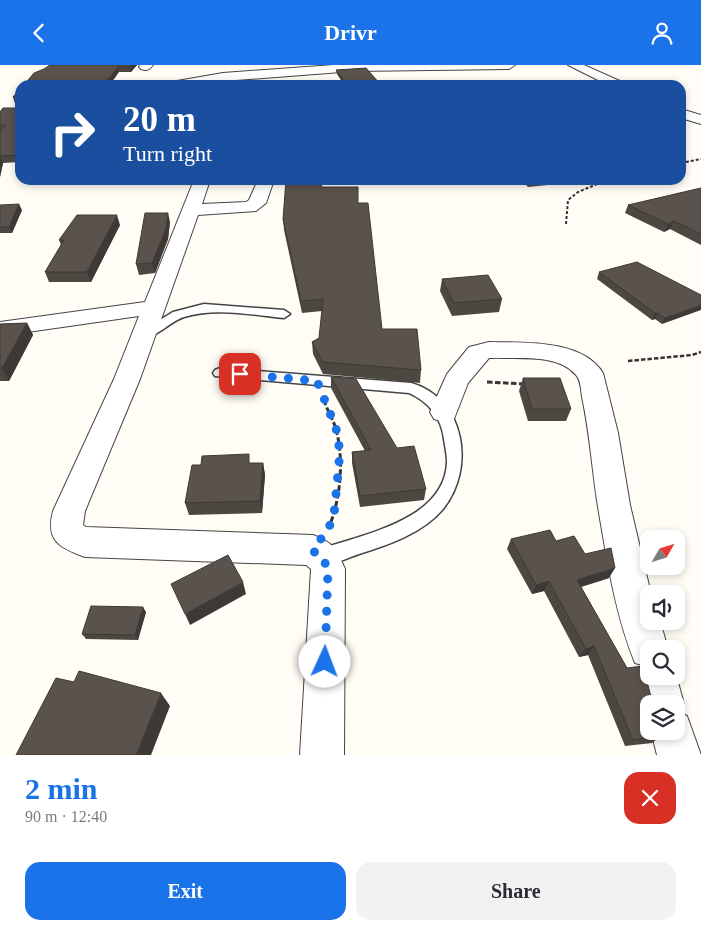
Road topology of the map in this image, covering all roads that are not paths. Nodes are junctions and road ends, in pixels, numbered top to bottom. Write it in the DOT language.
graph roads {
  1 [pos="232,65"];
  2 [pos="509,65"];
  3 [pos="574,65"];
  4 [pos="202,80"];
  5 [pos="607,80"];
  6 [pos="686,115"];
  7 [pos="701,121"];
  8 [pos="200,185"];
  9 [pos="264,185"];
  10 [pos="190,210"];
  11 [pos="284,314"];
  12 [pos="150,321"];
  13 [pos="0,329"];
  14 [pos="220,373"];
  15 [pos="444,412"];
  16 [pos="318,554"];
  17 [pos="646,640"];
  18 [pos="675,740"];
  19 [pos="322,755"];
  20 [pos="679,755"];
  1 -- 4 [label="street"];
  2 -- 4 [label="street"];
  3 -- 5 [label="street"];
  6 -- 7 [label="street"];
  8 -- 10 [label="street"];
  9 -- 10 [label="street"];
  10 -- 12 [label="street"];
  11 -- 12 [label="lane"];
  12 -- 13 [label="street"];
  12 -- 16 [label="street"];
  14 -- 15 [label="lane"];
  15 -- 16 [label="lane"];
  15 -- 17 [label="street"];
  16 -- 19 [label="street"];
  18 -- 20 [label="street"];
}
